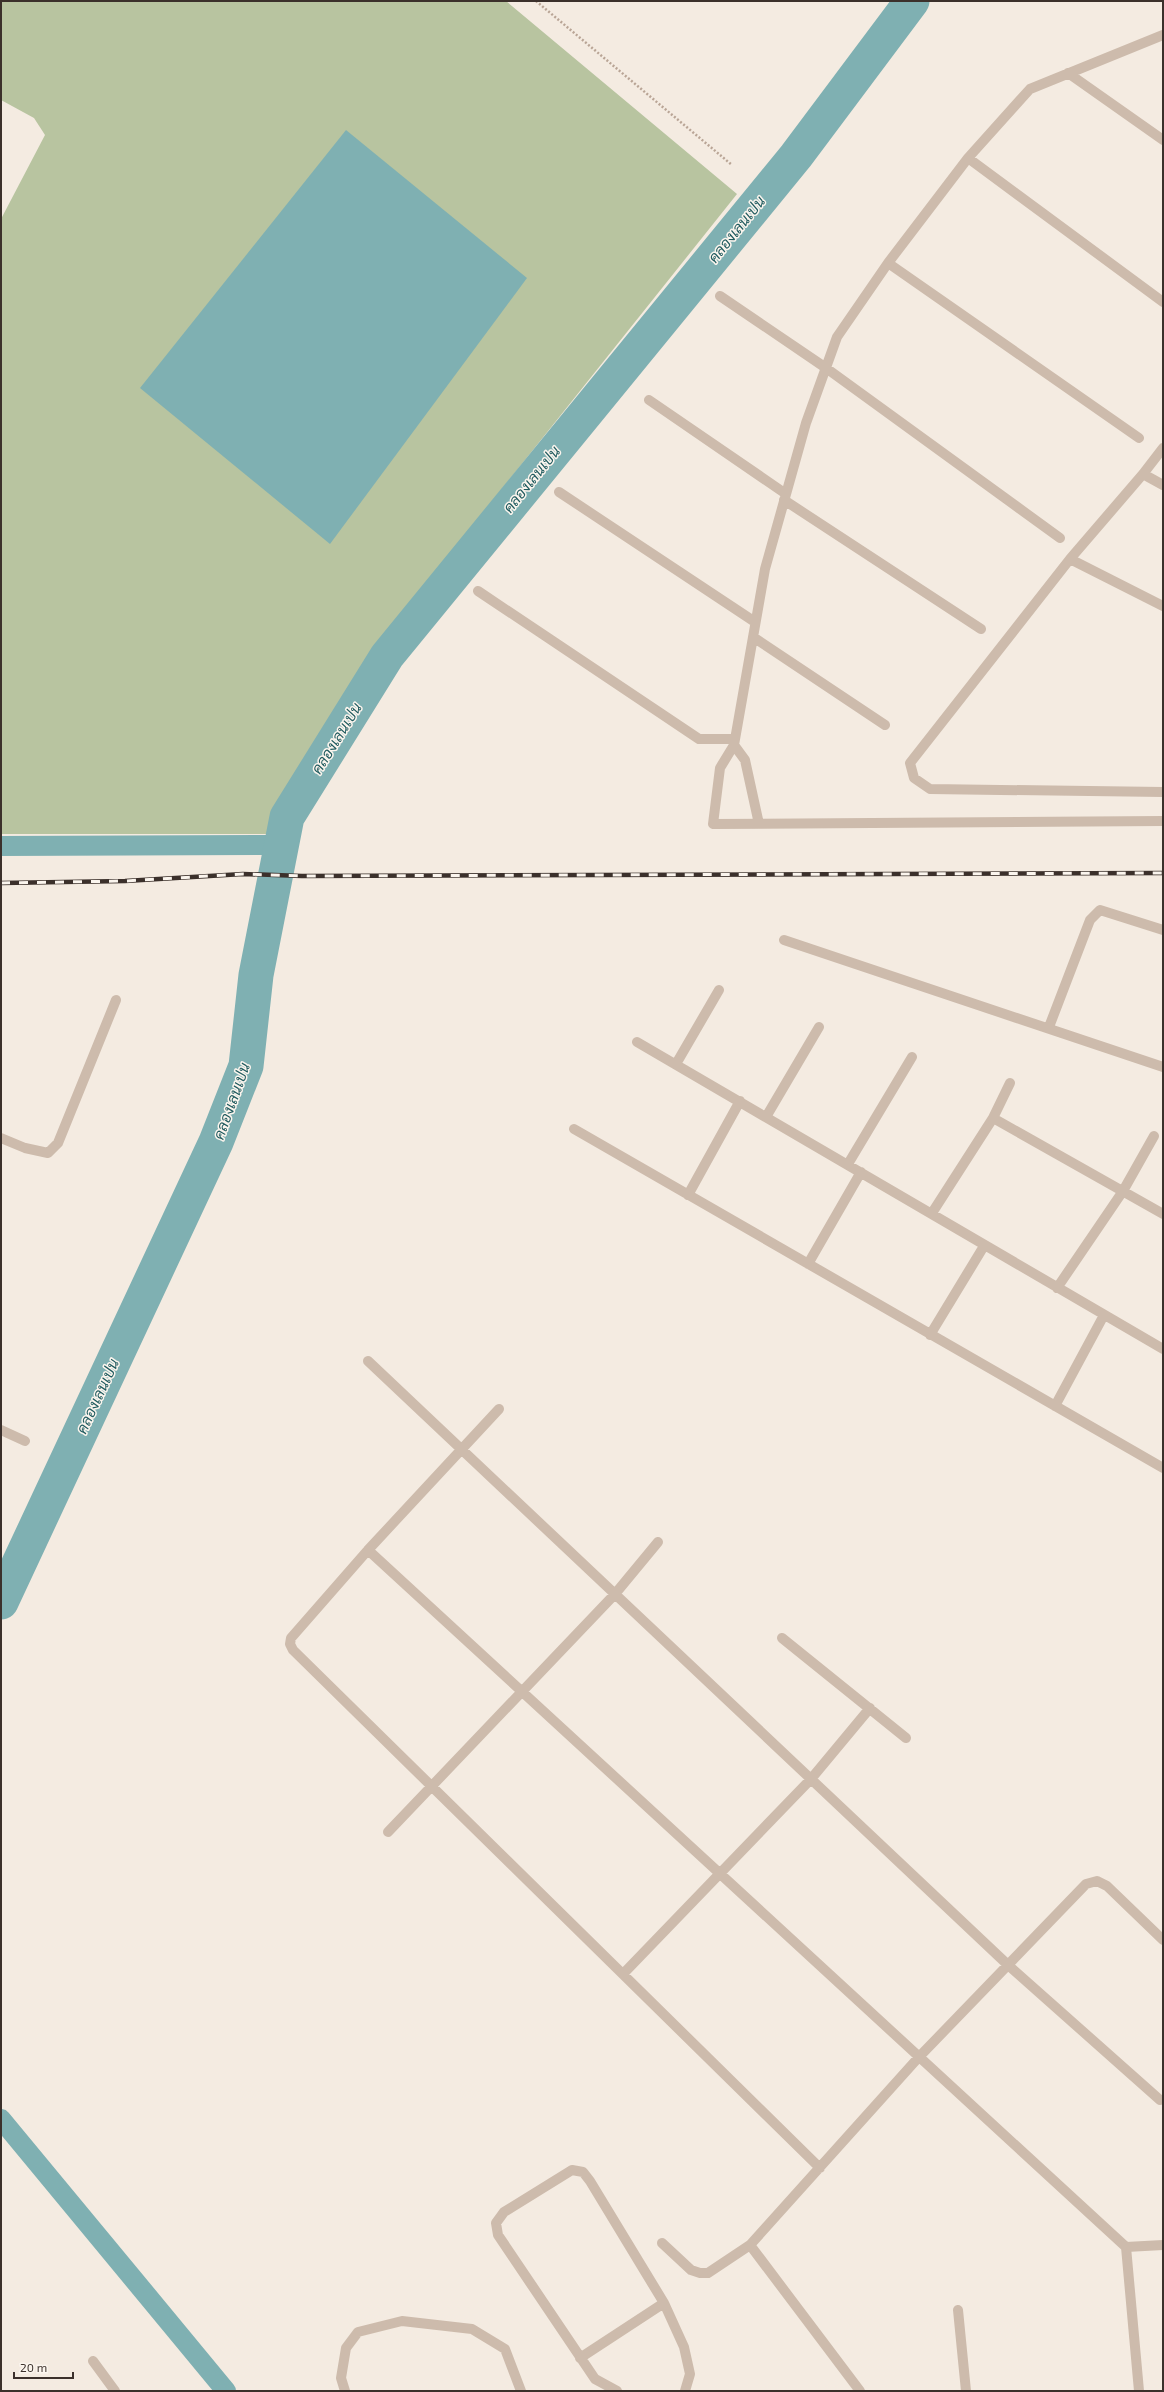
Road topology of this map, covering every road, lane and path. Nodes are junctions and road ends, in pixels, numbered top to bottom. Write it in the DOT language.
graph roads {
  1 [pos="536,1"];
  2 [pos="1163,35"];
  3 [pos="1068,74"];
  4 [pos="1163,140"];
  5 [pos="968,158"];
  6 [pos="732,165"];
  7 [pos="888,263"];
  8 [pos="720,296"];
  9 [pos="1163,302"];
  10 [pos="826,368"];
  11 [pos="649,400"];
  12 [pos="1139,438"];
  13 [pos="1163,448"];
  14 [pos="1143,474"];
  15 [pos="1163,485"];
  16 [pos="559,492"];
  17 [pos="785,497"];
  18 [pos="1060,538"];
  19 [pos="1070,559"];
  20 [pos="478,591"];
  21 [pos="1163,606"];
  22 [pos="755,622"];
  23 [pos="981,629"];
  24 [pos="753,637"];
  25 [pos="885,725"];
  26 [pos="735,742"];
  27 [pos="1163,792"];
  28 [pos="1163,821"];
  29 [pos="758,824"];
  30 [pos="1163,930"];
  31 [pos="784,940"];
  32 [pos="719,990"];
  33 [pos="116,1000"];
  34 [pos="819,1026"];
  35 [pos="1049,1027"];
  36 [pos="637,1042"];
  37 [pos="912,1057"];
  38 [pos="676,1064"];
  39 [pos="1163,1067"];
  40 [pos="1010,1083"];
  41 [pos="740,1101"];
  42 [pos="766,1117"];
  43 [pos="993,1118"];
  44 [pos="574,1130"];
  45 [pos="1154,1136"];
  46 [pos="1,1138"];
  47 [pos="848,1164"];
  48 [pos="862,1172"];
  49 [pos="1123,1191"];
  50 [pos="688,1195"];
  51 [pos="932,1213"];
  52 [pos="1163,1214"];
  53 [pos="984,1246"];
  54 [pos="808,1264"];
  55 [pos="1057,1288"];
  56 [pos="1104,1315"];
  57 [pos="930,1335"];
  58 [pos="1163,1349"];
  59 [pos="368,1361"];
  60 [pos="1055,1406"];
  61 [pos="499,1408"];
  62 [pos="1,1430"];
  63 [pos="25,1441"];
  64 [pos="462,1449"];
  65 [pos="1163,1468"];
  66 [pos="658,1542"];
  67 [pos="368,1550"];
  68 [pos="615,1594"];
  69 [pos="782,1638"];
  70 [pos="522,1692"];
  71 [pos="870,1708"];
  72 [pos="906,1738"];
  73 [pos="811,1779"];
  74 [pos="432,1787"];
  75 [pos="388,1832"];
  76 [pos="720,1875"];
  77 [pos="1163,1940"];
  78 [pos="1008,1965"];
  79 [pos="623,1974"];
  80 [pos="918,2058"];
  81 [pos="1160,2100"];
  82 [pos="820,2168"];
  83 [pos="662,2243"];
  84 [pos="750,2245"];
  85 [pos="1163,2245"];
  86 [pos="1126,2247"];
  87 [pos="664,2303"];
  88 [pos="958,2310"];
  89 [pos="580,2358"];
  90 [pos="93,2361"];
  91 [pos="115,2391"];
  92 [pos="345,2391"];
  93 [pos="521,2391"];
  94 [pos="617,2391"];
  95 [pos="685,2391"];
  96 [pos="860,2391"];
  97 [pos="966,2391"];
  98 [pos="1139,2391"];
  1 -- 6 [label="path"];
  2 -- 3 [label="street"];
  3 -- 4 [label="street"];
  3 -- 5 [label="street"];
  5 -- 7 [label="street"];
  5 -- 9 [label="street"];
  7 -- 10 [label="street"];
  7 -- 12 [label="street"];
  8 -- 10 [label="street"];
  10 -- 17 [label="street"];
  10 -- 18 [label="street"];
  11 -- 17 [label="street"];
  13 -- 14 [label="street"];
  14 -- 15 [label="street"];
  14 -- 19 [label="street"];
  16 -- 22 [label="street"];
  17 -- 22 [label="street"];
  17 -- 23 [label="street"];
  19 -- 21 [label="street"];
  19 -- 27 [label="street"];
  20 -- 26 [label="street"];
  22 -- 24 [label="street"];
  24 -- 25 [label="street"];
  24 -- 26 [label="street"];
  26 -- 29 [label="street"];
  26 -- 29 [label="street"];
  28 -- 29 [label="street"];
  30 -- 35 [label="street"];
  31 -- 35 [label="street"];
  32 -- 38 [label="street"];
  33 -- 46 [label="street"];
  34 -- 42 [label="street"];
  35 -- 39 [label="street"];
  36 -- 38 [label="street"];
  37 -- 47 [label="street"];
  38 -- 41 [label="street"];
  40 -- 43 [label="street"];
  41 -- 42 [label="street"];
  41 -- 50 [label="street"];
  42 -- 47 [label="street"];
  43 -- 49 [label="street"];
  43 -- 51 [label="street"];
  44 -- 50 [label="street"];
  45 -- 49 [label="street"];
  47 -- 48 [label="street"];
  48 -- 51 [label="street"];
  48 -- 54 [label="street"];
  49 -- 52 [label="street"];
  49 -- 55 [label="street"];
  50 -- 54 [label="street"];
  51 -- 53 [label="street"];
  53 -- 55 [label="street"];
  53 -- 57 [label="street"];
  54 -- 57 [label="street"];
  55 -- 56 [label="street"];
  56 -- 58 [label="street"];
  56 -- 60 [label="street"];
  57 -- 60 [label="street"];
  59 -- 64 [label="street"];
  60 -- 65 [label="street"];
  61 -- 64 [label="street"];
  62 -- 63 [label="street"];
  64 -- 67 [label="street"];
  64 -- 68 [label="street"];
  66 -- 68 [label="street"];
  67 -- 70 [label="street"];
  67 -- 74 [label="street"];
  68 -- 70 [label="street"];
  68 -- 73 [label="street"];
  69 -- 71 [label="street"];
  70 -- 74 [label="street"];
  70 -- 76 [label="street"];
  71 -- 72 [label="street"];
  71 -- 73 [label="street"];
  73 -- 76 [label="street"];
  73 -- 78 [label="street"];
  74 -- 75 [label="street"];
  74 -- 79 [label="street"];
  76 -- 79 [label="street"];
  76 -- 80 [label="street"];
  77 -- 78 [label="street"];
  78 -- 80 [label="street"];
  78 -- 81 [label="street"];
  79 -- 82 [label="street"];
  80 -- 82 [label="street"];
  80 -- 86 [label="street"];
  82 -- 84 [label="street"];
  83 -- 84 [label="street"];
  84 -- 96 [label="street"];
  85 -- 86 [label="street"];
  86 -- 98 [label="street"];
  87 -- 89 [label="street"];
  87 -- 89 [label="street"];
  87 -- 95 [label="street"];
  88 -- 97 [label="street"];
  89 -- 94 [label="street"];
  90 -- 91 [label="street"];
  92 -- 93 [label="street"];
}
